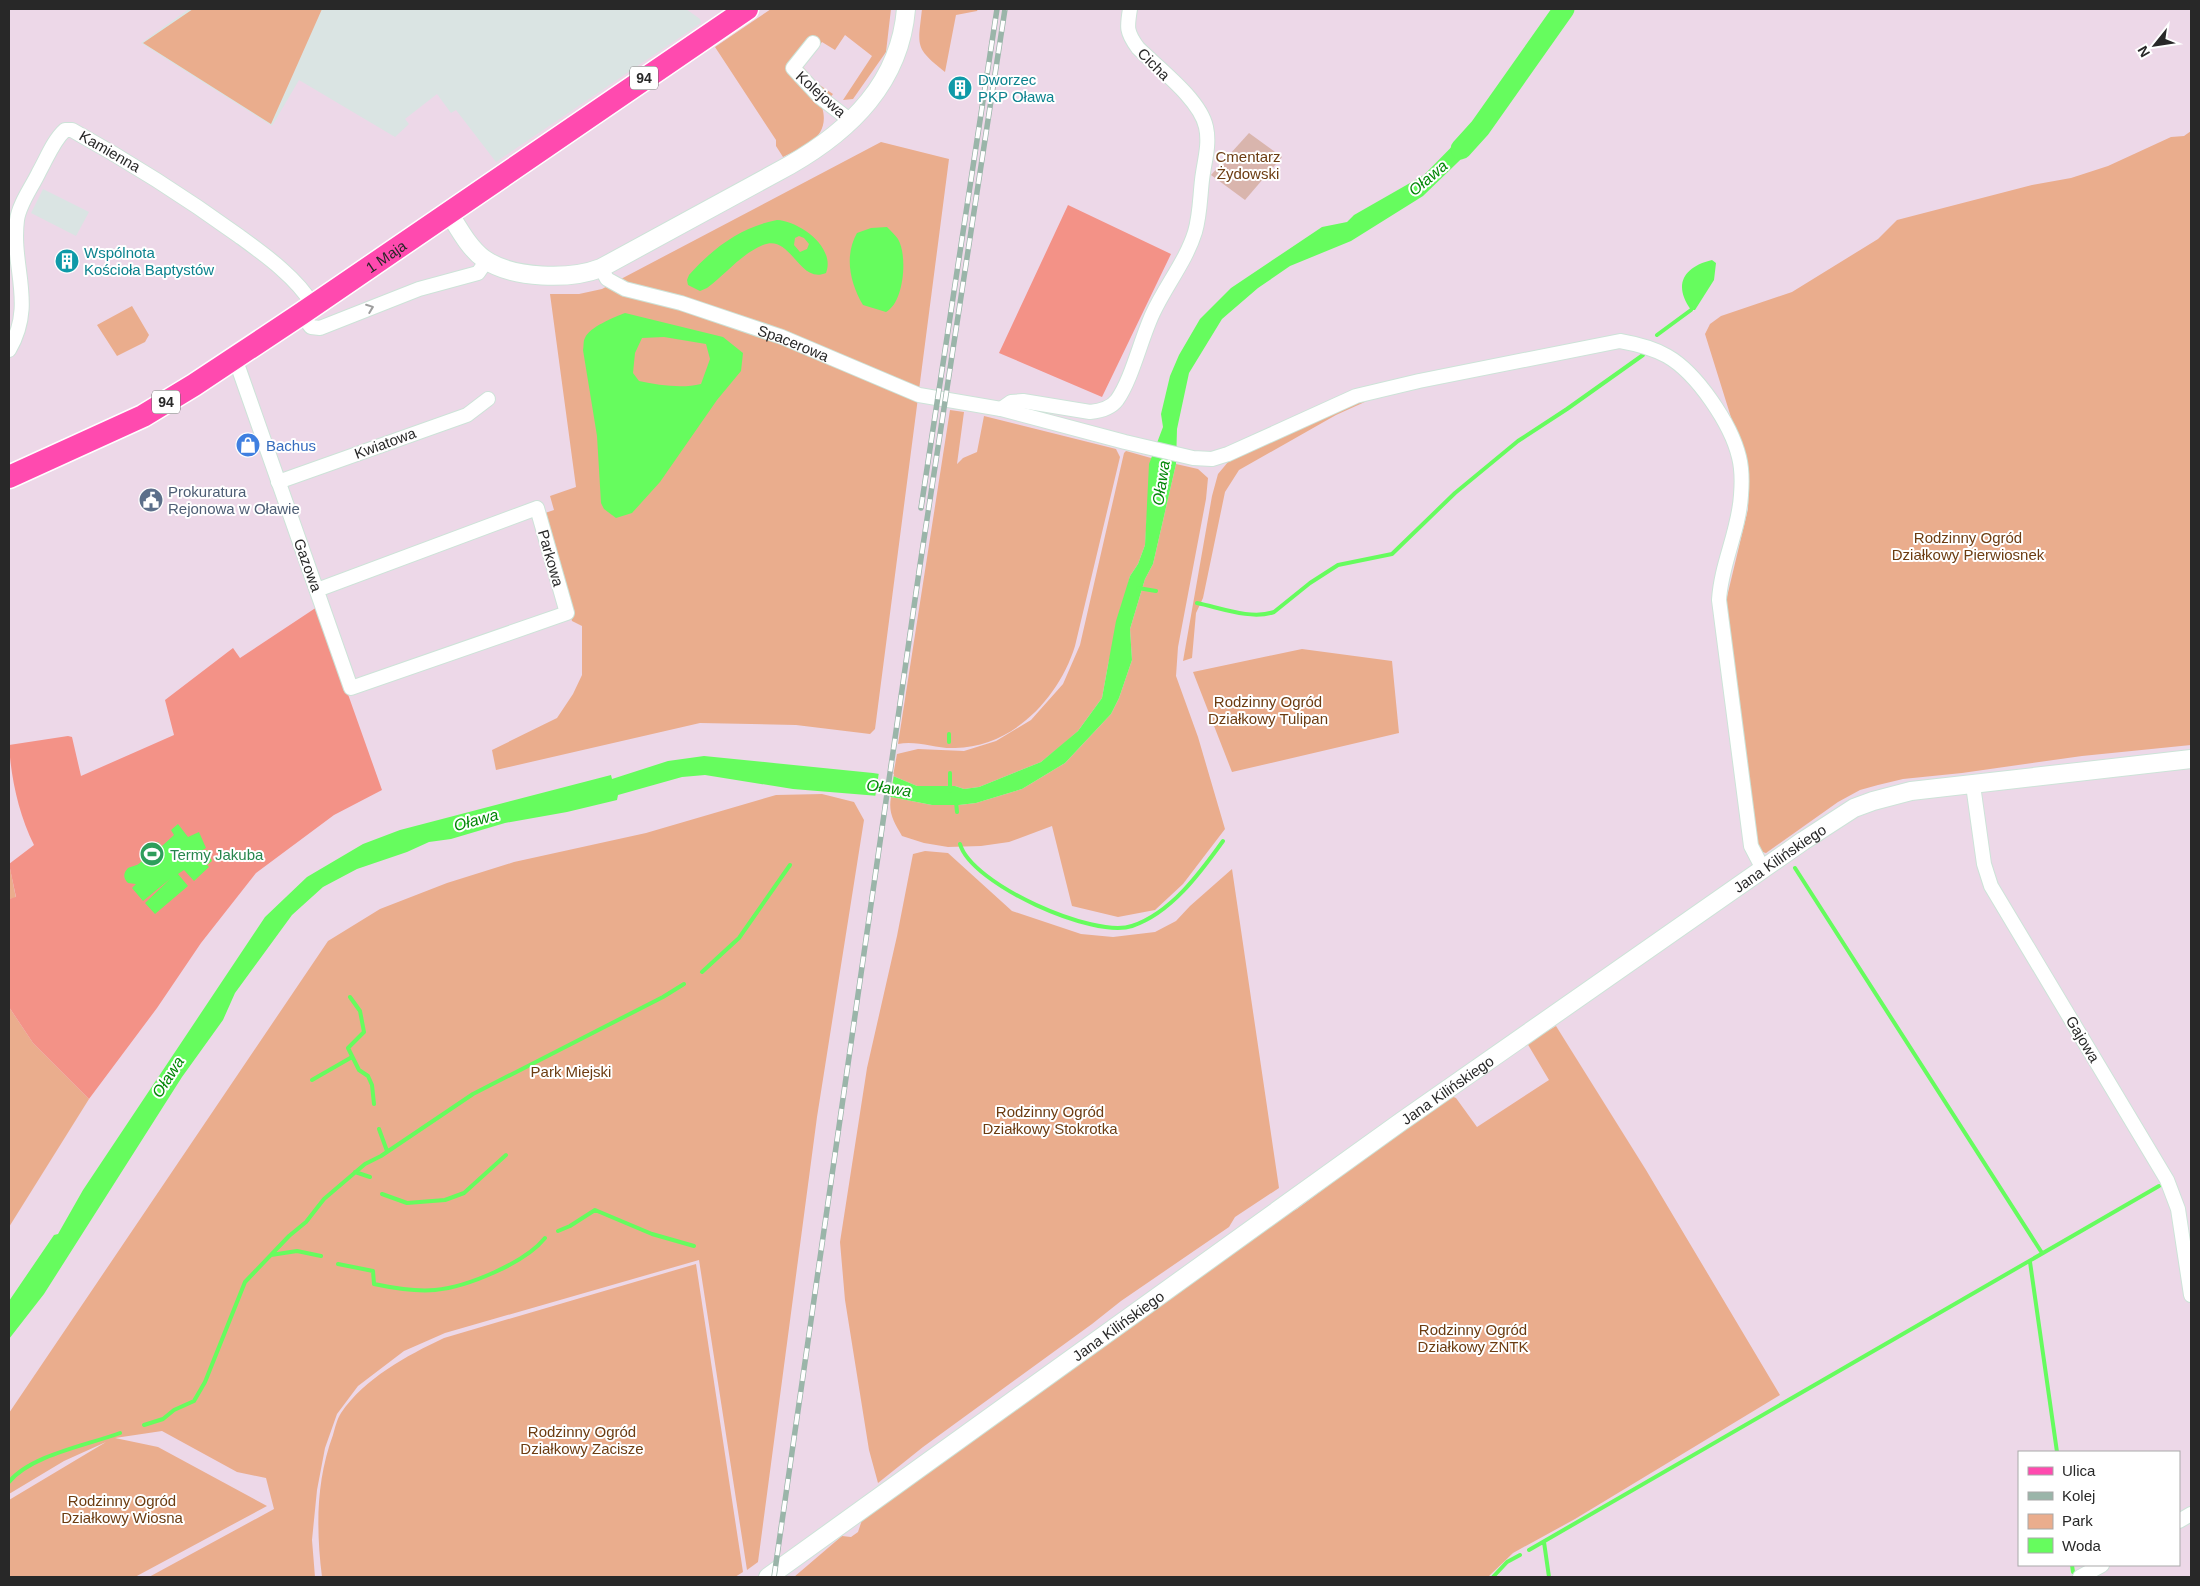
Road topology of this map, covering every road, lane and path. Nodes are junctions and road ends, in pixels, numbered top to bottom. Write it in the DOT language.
graph roads {
  1 [pos="747,9"];
  2 [pos="906,9"];
  3 [pos="1130,9"];
  4 [pos="813,43"];
  5 [pos="851,121"];
  6 [pos="449,213"];
  7 [pos="486,260"];
  8 [pos="601,268"];
  9 [pos="307,310"];
  10 [pos="9,350"];
  11 [pos="235,358"];
  12 [pos="488,399"];
  13 [pos="996,409"];
  14 [pos="9,477"];
  15 [pos="278,482"];
  16 [pos="317,590"];
  17 [pos="351,688"];
  18 [pos="2191,759"];
  19 [pos="1973,785"];
  20 [pos="1763,869"];
  21 [pos="2191,1295"];
  22 [pos="2191,1514"];
  23 [pos="2180,1520"];
  24 [pos="2100,1566"];
  25 [pos="768,1577"];
  26 [pos="2080,1577"];
  1 -- 6 [label="main road, 1 Maja / 94"];
  2 -- 5 [label="street"];
  3 -- 13 [label="street, Cicha"];
  4 -- 5 [label="street, Kolejowa"];
  5 -- 8 [label="street"];
  6 -- 7 [label="street"];
  6 -- 9 [label="main road, 1 Maja / 94"];
  7 -- 8 [label="street"];
  9 -- 7 [label="street, one-way"];
  8 -- 13 [label="street, Spacerowa"];
  9 -- 10 [label="street, Kamienna"];
  9 -- 11 [label="main road, 1 Maja / 94"];
  11 -- 14 [label="main road, 1 Maja / 94"];
  11 -- 15 [label="street, Gazowa"];
  12 -- 15 [label="street, Kwiatowa"];
  13 -- 20 [label="street, Spacerowa"];
  15 -- 16 [label="street, Gazowa"];
  16 -- 17 [label="street, Gazowa"];
  16 -- 17 [label="street, Parkowa"];
  18 -- 19 [label="street, Jana Kilińskiego"];
  19 -- 20 [label="street, Jana Kilińskiego"];
  19 -- 21 [label="street, Gajowa"];
  20 -- 25 [label="street, Jana Kilińskiego"];
  22 -- 23 [label="street"];
  24 -- 26 [label="street"];
}
